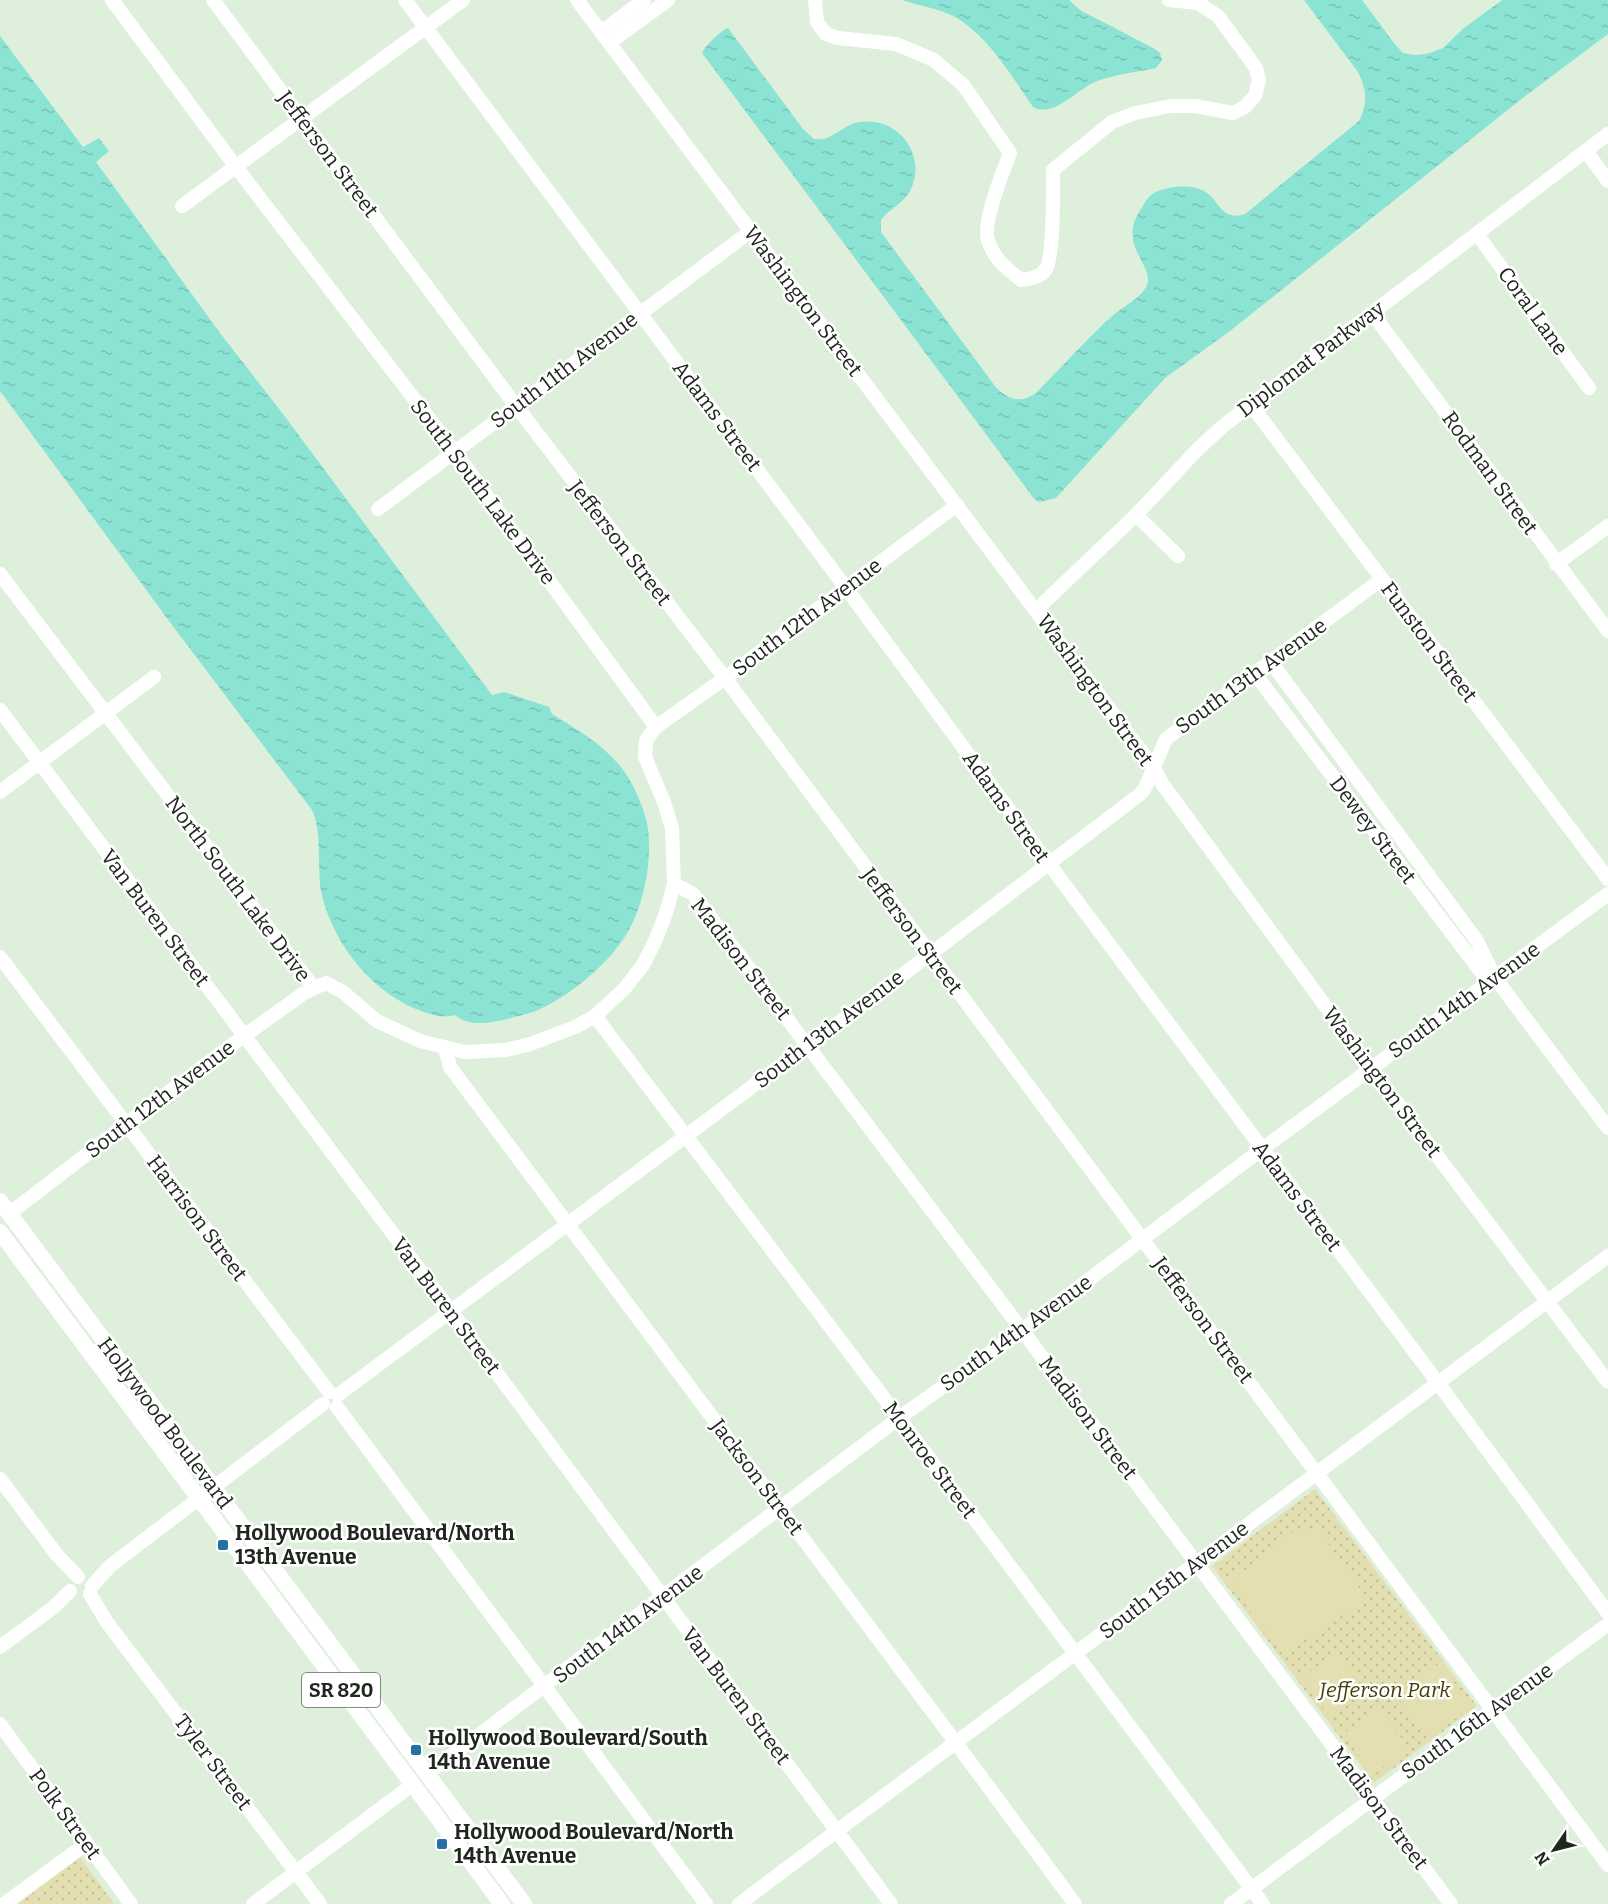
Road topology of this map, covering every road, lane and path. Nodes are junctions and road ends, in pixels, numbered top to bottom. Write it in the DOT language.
graph roads {
  1 [pos="112,0"];
  2 [pos="213,0"];
  3 [pos="405,0"];
  4 [pos="463,0"];
  5 [pos="577,0"];
  6 [pos="644,0"];
  7 [pos="668,0"];
  8 [pos="815,0"];
  9 [pos="1168,0"];
  10 [pos="426,27"];
  11 [pos="605,38"];
  12 [pos="301,119"];
  13 [pos="1608,134"];
  14 [pos="1586,151"];
  15 [pos="236,167"];
  16 [pos="1608,181"];
  17 [pos="182,206"];
  18 [pos="751,231"];
  19 [pos="1477,234"];
  20 [pos="640,313"];
  21 [pos="1372,313"];
  22 [pos="1589,388"];
  23 [pos="1251,405"];
  24 [pos="516,406"];
  25 [pos="455,452"];
  26 [pos="957,505"];
  27 [pos="378,509"];
  28 [pos="1136,515"];
  29 [pos="1608,526"];
  30 [pos="1178,556"];
  31 [pos="1556,564"];
  32 [pos="0,574"];
  33 [pos="1382,579"];
  34 [pos="846,588"];
  35 [pos="1036,610"];
  36 [pos="1608,632"];
  37 [pos="1271,662"];
  38 [pos="1255,674"];
  39 [pos="154,677"];
  40 [pos="725,678"];
  41 [pos="0,710"];
  42 [pos="105,714"];
  43 [pos="656,727"];
  44 [pos="39,763"];
  45 [pos="1153,767"];
  46 [pos="0,792"];
  47 [pos="1049,864"];
  48 [pos="1608,879"];
  49 [pos="674,884"];
  50 [pos="1608,894"];
  51 [pos="929,955"];
  52 [pos="0,957"];
  53 [pos="1495,978"];
  54 [pos="314,988"];
  55 [pos="595,1016"];
  56 [pos="244,1036"];
  57 [pos="807,1046"];
  58 [pos="445,1048"];
  59 [pos="1371,1068"];
  60 [pos="126,1124"];
  61 [pos="1608,1128"];
  62 [pos="685,1136"];
  63 [pos="1262,1149"];
  64 [pos="5,1208"];
  65 [pos="567,1224"];
  66 [pos="0,1232"];
  67 [pos="1142,1239"];
  68 [pos="1608,1256"];
  69 [pos="1547,1302"];
  70 [pos="450,1310"];
  71 [pos="1022,1330"];
  72 [pos="1608,1382"];
  73 [pos="1438,1383"];
  74 [pos="332,1400"];
  75 [pos="899,1418"];
  76 [pos="1317,1473"];
  77 [pos="0,1479"];
  78 [pos="213,1488"];
  79 [pos="199,1499"];
  80 [pos="781,1509"];
  81 [pos="1196,1563"];
  82 [pos="81,1588"];
  83 [pos="663,1598"];
  84 [pos="1608,1613"];
  85 [pos="1608,1624"];
  86 [pos="0,1647"];
  87 [pos="1076,1654"];
  88 [pos="545,1686"];
  89 [pos="1492,1710"];
  90 [pos="0,1724"];
  91 [pos="957,1743"];
  92 [pos="427,1774"];
  93 [pos="411,1785"];
  94 [pos="1372,1798"];
  95 [pos="837,1832"];
  96 [pos="86,1844"];
  97 [pos="1608,1864"];
  98 [pos="296,1872"];
  99 [pos="1251,1888"];
  100 [pos="4,1904"];
  101 [pos="132,1904"];
  102 [pos="253,1904"];
  103 [pos="320,1904"];
  104 [pos="502,1904"];
  105 [pos="524,1904"];
  106 [pos="706,1904"];
  107 [pos="739,1904"];
  108 [pos="891,1904"];
  109 [pos="1075,1904"];
  110 [pos="1231,1904"];
  111 [pos="1263,1904"];
  112 [pos="1451,1904"];
  1 -- 15 [label="street, South South Lake Drive"];
  2 -- 12 [label="street, Jefferson Street"];
  3 -- 10 [label="street, Adams Street"];
  4 -- 10 [label="street"];
  5 -- 11 [label="street, Washington Street"];
  6 -- 11 [label="street"];
  7 -- 11 [label="street"];
  8 -- 9 [label="street"];
  10 -- 12 [label="street"];
  10 -- 20 [label="street, Adams Street"];
  11 -- 18 [label="street, Washington Street"];
  12 -- 15 [label="street"];
  12 -- 24 [label="street, Jefferson Street"];
  13 -- 14 [label="street, Diplomat Parkway"];
  14 -- 16 [label="street"];
  14 -- 19 [label="street, Diplomat Parkway"];
  15 -- 17 [label="street"];
  15 -- 25 [label="street, South South Lake Drive"];
  18 -- 20 [label="street, South 11th Avenue"];
  18 -- 26 [label="street, Washington Street"];
  19 -- 21 [label="street, Diplomat Parkway"];
  19 -- 22 [label="street, Coral Lane"];
  20 -- 24 [label="street, South 11th Avenue"];
  20 -- 34 [label="street, Adams Street"];
  21 -- 23 [label="street, Diplomat Parkway"];
  21 -- 31 [label="street, Rodman Street"];
  23 -- 28 [label="street, Diplomat Parkway"];
  23 -- 33 [label="street, Funston Street"];
  24 -- 25 [label="street, South 11th Avenue"];
  24 -- 40 [label="street, Jefferson Street"];
  25 -- 27 [label="street, South 11th Avenue"];
  25 -- 43 [label="street, South South Lake Drive"];
  26 -- 34 [label="street, South 12th Avenue"];
  26 -- 35 [label="street, Washington Street"];
  28 -- 30 [label="street"];
  28 -- 35 [label="street, Diplomat Parkway"];
  29 -- 31 [label="street"];
  31 -- 36 [label="street, Rodman Street"];
  32 -- 42 [label="street, North South Lake Drive"];
  33 -- 37 [label="street, South 13th Avenue"];
  33 -- 48 [label="street, Funston Street"];
  34 -- 40 [label="street, South 12th Avenue"];
  34 -- 47 [label="street, Adams Street"];
  35 -- 45 [label="street, Washington Street"];
  37 -- 38 [label="street, South 13th Avenue"];
  37 -- 53 [label="street, Dewey Street"];
  38 -- 45 [label="street, South 13th Avenue"];
  38 -- 53 [label="street, Dewey Street"];
  39 -- 42 [label="street"];
  40 -- 43 [label="street, South 12th Avenue"];
  40 -- 51 [label="street, Jefferson Street"];
  41 -- 44 [label="street, Van Buren Street"];
  42 -- 44 [label="street"];
  42 -- 54 [label="street, North South Lake Drive"];
  43 -- 49 [label="street"];
  44 -- 46 [label="street"];
  44 -- 56 [label="street, Van Buren Street"];
  45 -- 47 [label="street, South 13th Avenue"];
  45 -- 59 [label="street, Washington Street"];
  47 -- 51 [label="street, South 13th Avenue"];
  47 -- 63 [label="street, Adams Street"];
  49 -- 55 [label="street"];
  49 -- 57 [label="street, Madison Street"];
  50 -- 53 [label="street, South 14th Avenue"];
  51 -- 57 [label="street, South 13th Avenue"];
  51 -- 67 [label="street, Jefferson Street"];
  52 -- 60 [label="street, Harrison Street"];
  53 -- 59 [label="street, South 14th Avenue"];
  53 -- 61 [label="street, Dewey Street"];
  54 -- 56 [label="street, South 12th Avenue"];
  54 -- 58 [label="street, North South Lake Drive"];
  55 -- 58 [label="street, North South Lake Drive"];
  55 -- 62 [label="street, Monroe Street"];
  56 -- 60 [label="street, South 12th Avenue"];
  56 -- 70 [label="street, Van Buren Street"];
  57 -- 62 [label="street, South 13th Avenue"];
  57 -- 71 [label="street, Madison Street"];
  58 -- 65 [label="street, Jackson Street"];
  59 -- 63 [label="street, South 14th Avenue"];
  59 -- 69 [label="street, Washington Street"];
  60 -- 64 [label="street, South 12th Avenue"];
  60 -- 74 [label="street, Harrison Street"];
  62 -- 65 [label="street, South 13th Avenue"];
  62 -- 75 [label="street, Monroe Street"];
  63 -- 67 [label="street, South 14th Avenue"];
  63 -- 73 [label="street, Adams Street"];
  64 -- 78 [label="main road, Hollywood Boulevard / SR 820"];
  65 -- 70 [label="street, South 13th Avenue"];
  65 -- 80 [label="street, Jackson Street"];
  66 -- 79 [label="main road, Hollywood Boulevard / SR 820"];
  67 -- 71 [label="street, South 14th Avenue"];
  67 -- 76 [label="street, Jefferson Street"];
  68 -- 69 [label="street, South 15th Avenue"];
  69 -- 72 [label="street, Washington Street"];
  69 -- 73 [label="street, South 15th Avenue"];
  70 -- 74 [label="street, South 13th Avenue"];
  70 -- 83 [label="street, Van Buren Street"];
  71 -- 75 [label="street, South 14th Avenue"];
  71 -- 81 [label="street, Madison Street"];
  73 -- 76 [label="street, South 15th Avenue"];
  73 -- 84 [label="street, Adams Street"];
  74 -- 78 [label="street, South 13th Avenue"];
  74 -- 88 [label="street, Harrison Street"];
  75 -- 80 [label="street, South 14th Avenue"];
  75 -- 87 [label="street, Monroe Street"];
  76 -- 81 [label="street, South 15th Avenue"];
  76 -- 89 [label="street, Jefferson Street"];
  77 -- 82 [label="street, Tyler Street"];
  78 -- 79 [label="street, South 13th Avenue"];
  78 -- 92 [label="main road, Hollywood Boulevard / SR 820"];
  79 -- 82 [label="street, South 13th Avenue"];
  79 -- 93 [label="main road, Hollywood Boulevard / SR 820"];
  80 -- 83 [label="street, South 14th Avenue"];
  80 -- 91 [label="street, Jackson Street"];
  81 -- 87 [label="street, South 15th Avenue"];
  81 -- 94 [label="street, Madison Street"];
  82 -- 86 [label="street, South 13th Avenue"];
  82 -- 98 [label="street, Tyler Street"];
  83 -- 88 [label="street, South 14th Avenue"];
  83 -- 95 [label="street, Van Buren Street"];
  85 -- 89 [label="street, South 16th Avenue"];
  87 -- 91 [label="street, South 15th Avenue"];
  87 -- 99 [label="street, Monroe Street"];
  88 -- 92 [label="street, South 14th Avenue"];
  88 -- 106 [label="street, Harrison Street"];
  89 -- 94 [label="street, South 16th Avenue"];
  89 -- 97 [label="street, Jefferson Street"];
  90 -- 96 [label="street, Polk Street"];
  91 -- 95 [label="street, South 15th Avenue"];
  91 -- 109 [label="street, Jackson Street"];
  92 -- 105 [label="main road, Hollywood Boulevard / SR 820"];
  93 -- 98 [label="street"];
  93 -- 104 [label="main road, Hollywood Boulevard / SR 820"];
  94 -- 99 [label="street, South 16th Avenue"];
  94 -- 112 [label="street, Madison Street"];
  95 -- 107 [label="street, South 15th Avenue"];
  95 -- 108 [label="street, Van Buren Street"];
  96 -- 100 [label="street"];
  96 -- 101 [label="street, Polk Street"];
  98 -- 102 [label="street"];
  98 -- 103 [label="street, Tyler Street"];
  99 -- 110 [label="street, South 16th Avenue"];
  99 -- 111 [label="street, Monroe Street"];
}
